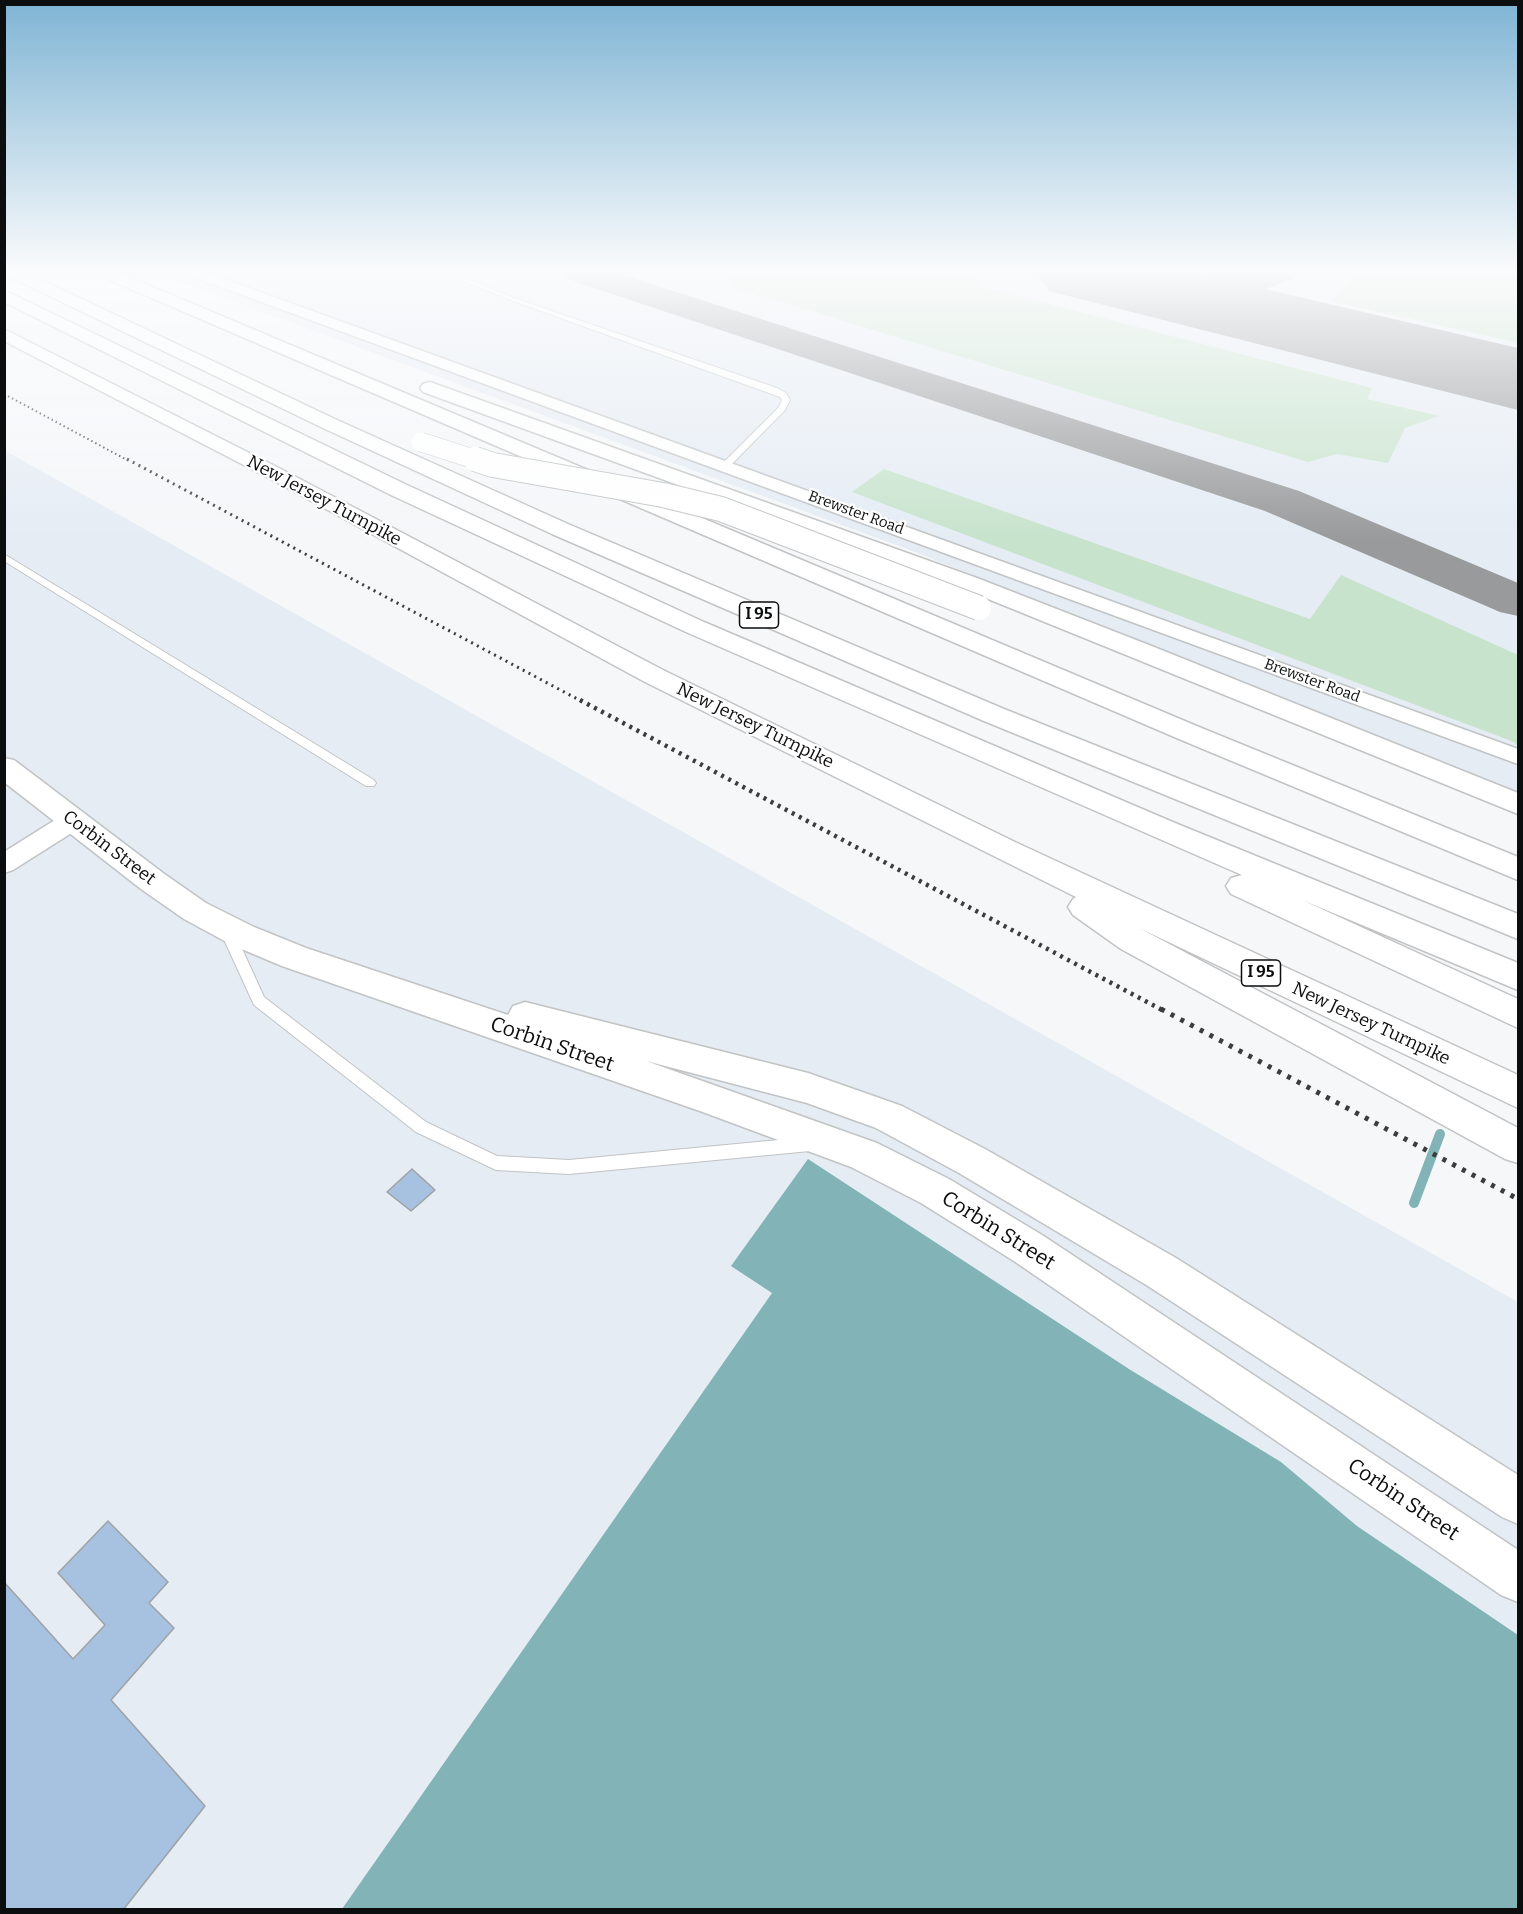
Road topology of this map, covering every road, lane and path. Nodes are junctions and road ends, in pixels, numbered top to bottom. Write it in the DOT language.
graph roads {
  1 [pos="57,361"];
  2 [pos="136,361"];
  3 [pos="200,361"];
  4 [pos="315,361"];
  5 [pos="361,361"];
  6 [pos="440,361"];
  7 [pos="691,361"];
  8 [pos="399,432"];
  9 [pos="726,465"];
  10 [pos="4,557"];
  11 [pos="1518,757"];
  12 [pos="4,767"];
  13 [pos="1023,770"];
  14 [pos="370,783"];
  15 [pos="1518,804"];
  16 [pos="1518,819"];
  17 [pos="72,821"];
  18 [pos="1004,850"];
  19 [pos="4,864"];
  20 [pos="1518,869"];
  21 [pos="225,927"];
  22 [pos="1518,927"];
  23 [pos="1518,977"];
  24 [pos="420,1000"];
  25 [pos="1518,1014"];
  26 [pos="1518,1092"];
  27 [pos="829,1142"];
  28 [pos="1518,1147"];
  29 [pos="1518,1501"];
  30 [pos="1518,1578"];
  1 -- 18 [label="main road, New Jersey Turnpike / I 95"];
  2 -- 13 [label="main road, I 95"];
  3 -- 22 [label="main road, I 95"];
  4 -- 20 [label="main road"];
  5 -- 15 [label="main road"];
  6 -- 9 [label="street, Brewster Road"];
  7 -- 9 [label="lane"];
  8 -- 16 [label="main road, bridge"];
  9 -- 11 [label="street, Brewster Road"];
  10 -- 14 [label="lane"];
  12 -- 17 [label="main road, Corbin Street"];
  13 -- 23 [label="main road, I 95"];
  13 -- 25 [label="main road"];
  17 -- 19 [label="street"];
  17 -- 21 [label="main road, Corbin Street"];
  18 -- 26 [label="main road, New Jersey Turnpike / I 95"];
  18 -- 28 [label="main road"];
  21 -- 24 [label="main road, Corbin Street"];
  21 -- 27 [label="lane"];
  24 -- 27 [label="main road, Corbin Street"];
  24 -- 29 [label="main road, Corbin Street"];
  27 -- 30 [label="main road, Corbin Street"];
}
